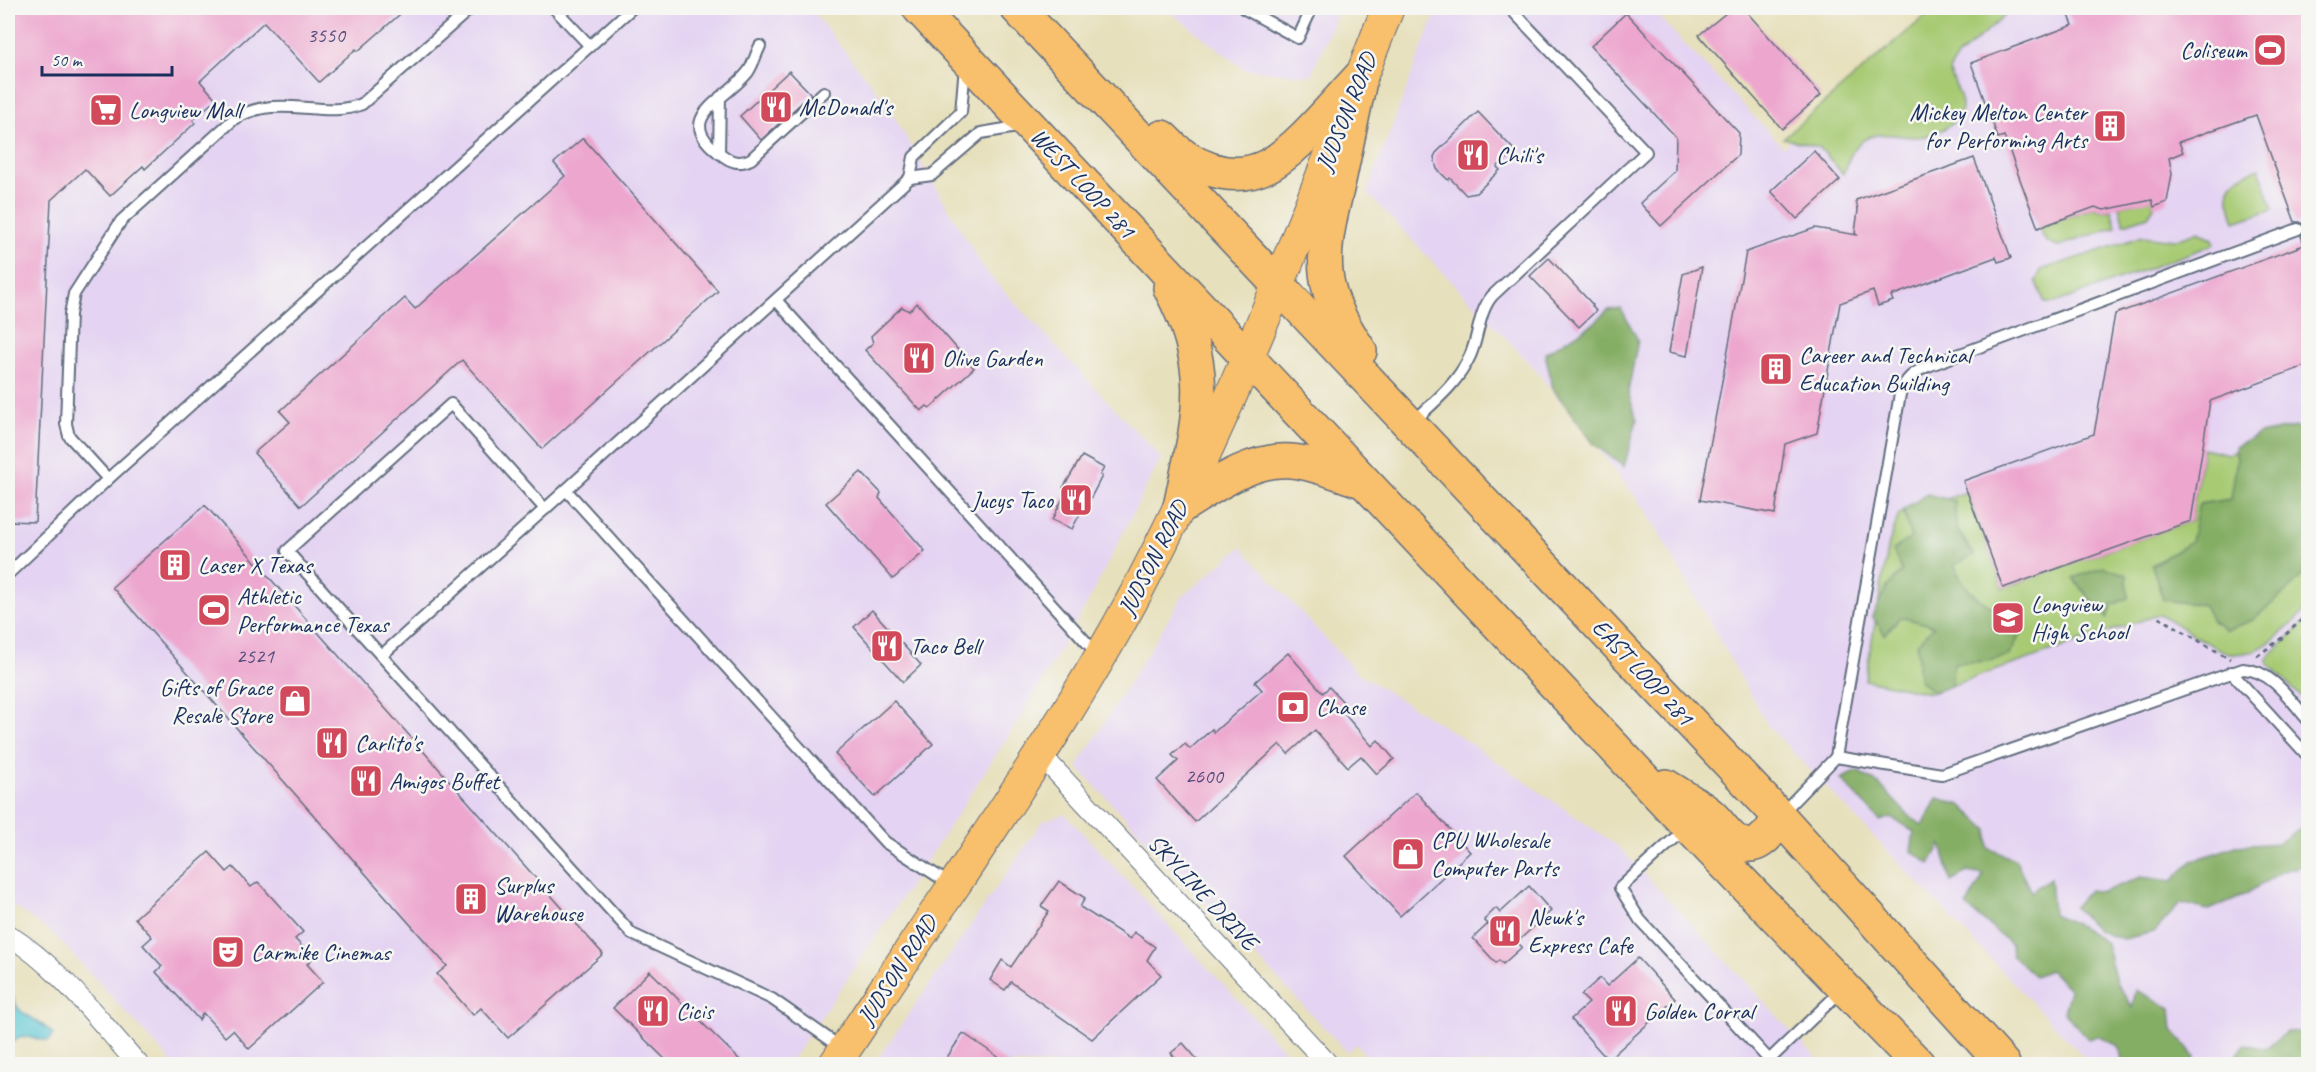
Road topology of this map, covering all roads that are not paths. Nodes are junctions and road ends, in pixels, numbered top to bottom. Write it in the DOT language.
graph roads {
  1 [pos="471,8"];
  2 [pos="554,8"];
  3 [pos="632,8"];
  4 [pos="919,8"];
  5 [pos="1017,8"];
  6 [pos="1243,8"];
  7 [pos="1312,8"];
  8 [pos="1388,8"];
  9 [pos="1510,8"];
  10 [pos="590,46"];
  11 [pos="760,46"];
  12 [pos="965,57"];
  13 [pos="1360,76"];
  14 [pos="1086,81"];
  15 [pos="824,92"];
  16 [pos="720,97"];
  17 [pos="1029,125"];
  18 [pos="719,153"];
  19 [pos="909,178"];
  20 [pos="2298,229"];
  21 [pos="1153,257"];
  22 [pos="1277,283"];
  23 [pos="776,300"];
  24 [pos="1248,357"];
  25 [pos="1402,416"];
  26 [pos="108,479"];
  27 [pos="1362,482"];
  28 [pos="566,490"];
  29 [pos="1180,507"];
  30 [pos="545,509"];
  31 [pos="8,574"];
  32 [pos="382,655"];
  33 [pos="1100,657"];
  34 [pos="2231,672"];
  35 [pos="2308,720"];
  36 [pos="1040,754"];
  37 [pos="2308,756"];
  38 [pos="1836,757"];
  39 [pos="1627,761"];
  40 [pos="1779,816"];
  41 [pos="1688,826"];
  42 [pos="953,886"];
  43 [pos="8,935"];
  44 [pos="1844,988"];
  45 [pos="840,1057"];
  46 [pos="1771,1062"];
  47 [pos="138,1065"];
  48 [pos="1328,1065"];
  49 [pos="1918,1065"];
  50 [pos="2003,1065"];
  1 -- 26 [label="lane"];
  2 -- 10 [label="lane"];
  3 -- 10 [label="lane"];
  4 -- 12 [label="highway, WEST LOOP 281"];
  5 -- 14 [label="highway"];
  6 -- 7 [label="lane"];
  8 -- 13 [label="main road, JUDSON ROAD"];
  9 -- 25 [label="lane"];
  10 -- 26 [label="lane"];
  11 -- 16 [label="lane"];
  12 -- 17 [label="highway, WEST LOOP 281"];
  12 -- 19 [label="lane"];
  13 -- 14 [label="highway"];
  13 -- 22 [label="main road, JUDSON ROAD"];
  13 -- 25 [label="highway"];
  14 -- 22 [label="highway"];
  15 -- 18 [label="lane"];
  16 -- 18 [label="lane"];
  16 -- 18 [label="lane"];
  17 -- 19 [label="lane"];
  17 -- 21 [label="highway, WEST LOOP 281"];
  19 -- 23 [label="lane"];
  20 -- 38 [label="lane"];
  21 -- 24 [label="highway, WEST LOOP 281"];
  21 -- 29 [label="highway"];
  22 -- 24 [label="main road, JUDSON ROAD"];
  22 -- 25 [label="highway, EAST LOOP 281"];
  23 -- 28 [label="lane"];
  23 -- 33 [label="lane"];
  24 -- 27 [label="highway"];
  24 -- 29 [label="main road, JUDSON ROAD"];
  25 -- 40 [label="highway, EAST LOOP 281"];
  26 -- 31 [label="lane"];
  27 -- 29 [label="highway"];
  27 -- 39 [label="highway"];
  28 -- 30 [label="lane"];
  28 -- 42 [label="lane"];
  29 -- 33 [label="main road, JUDSON ROAD"];
  30 -- 32 [label="lane"];
  30 -- 32 [label="lane"];
  32 -- 45 [label="lane"];
  33 -- 36 [label="main road, JUDSON ROAD"];
  34 -- 35 [label="lane"];
  34 -- 37 [label="lane"];
  34 -- 38 [label="lane"];
  36 -- 42 [label="main road, JUDSON ROAD"];
  36 -- 48 [label="street, SKYLINE DRIVE"];
  38 -- 40 [label="lane"];
  39 -- 40 [label="highway"];
  39 -- 41 [label="highway"];
  40 -- 50 [label="highway, EAST LOOP 281"];
  41 -- 44 [label="highway"];
  41 -- 46 [label="lane"];
  42 -- 45 [label="main road, JUDSON ROAD"];
  43 -- 47 [label="street"];
  44 -- 46 [label="lane"];
  44 -- 49 [label="highway"];
}
